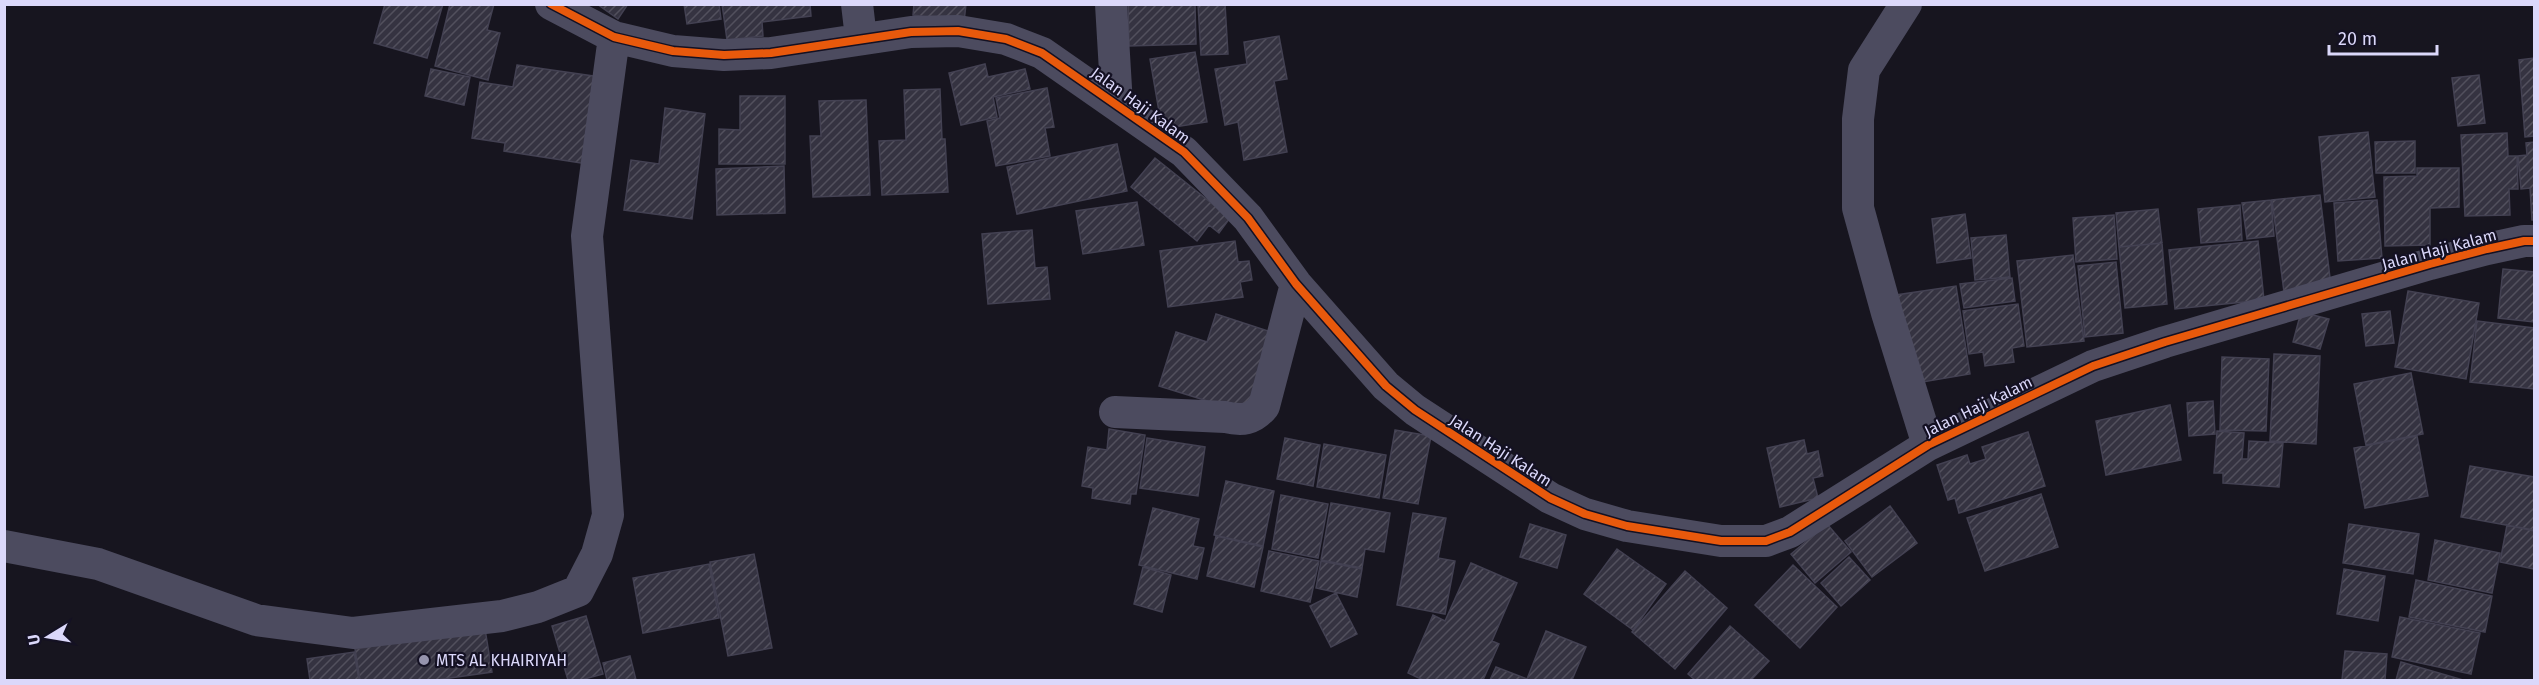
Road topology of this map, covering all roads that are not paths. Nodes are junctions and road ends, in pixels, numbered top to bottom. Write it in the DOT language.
graph roads {
  1 [pos="551,4"];
  2 [pos="857,4"];
  3 [pos="1111,4"];
  4 [pos="1906,4"];
  5 [pos="614,37"];
  6 [pos="861,38"];
  7 [pos="1117,105"];
  8 [pos="2535,241"];
  9 [pos="1296,284"];
  10 [pos="1115,412"];
  11 [pos="1929,444"];
  12 [pos="4,546"];
  1 -- 5 [label="street, Jalan Haji Kalam"];
  2 -- 6 [label="street"];
  3 -- 7 [label="street"];
  4 -- 11 [label="street"];
  5 -- 6 [label="street, Jalan Haji Kalam"];
  5 -- 12 [label="street"];
  6 -- 7 [label="street, Jalan Haji Kalam"];
  7 -- 9 [label="street, Jalan Haji Kalam"];
  8 -- 11 [label="street, Jalan Haji Kalam"];
  9 -- 10 [label="street"];
  9 -- 11 [label="street, Jalan Haji Kalam"];
}
